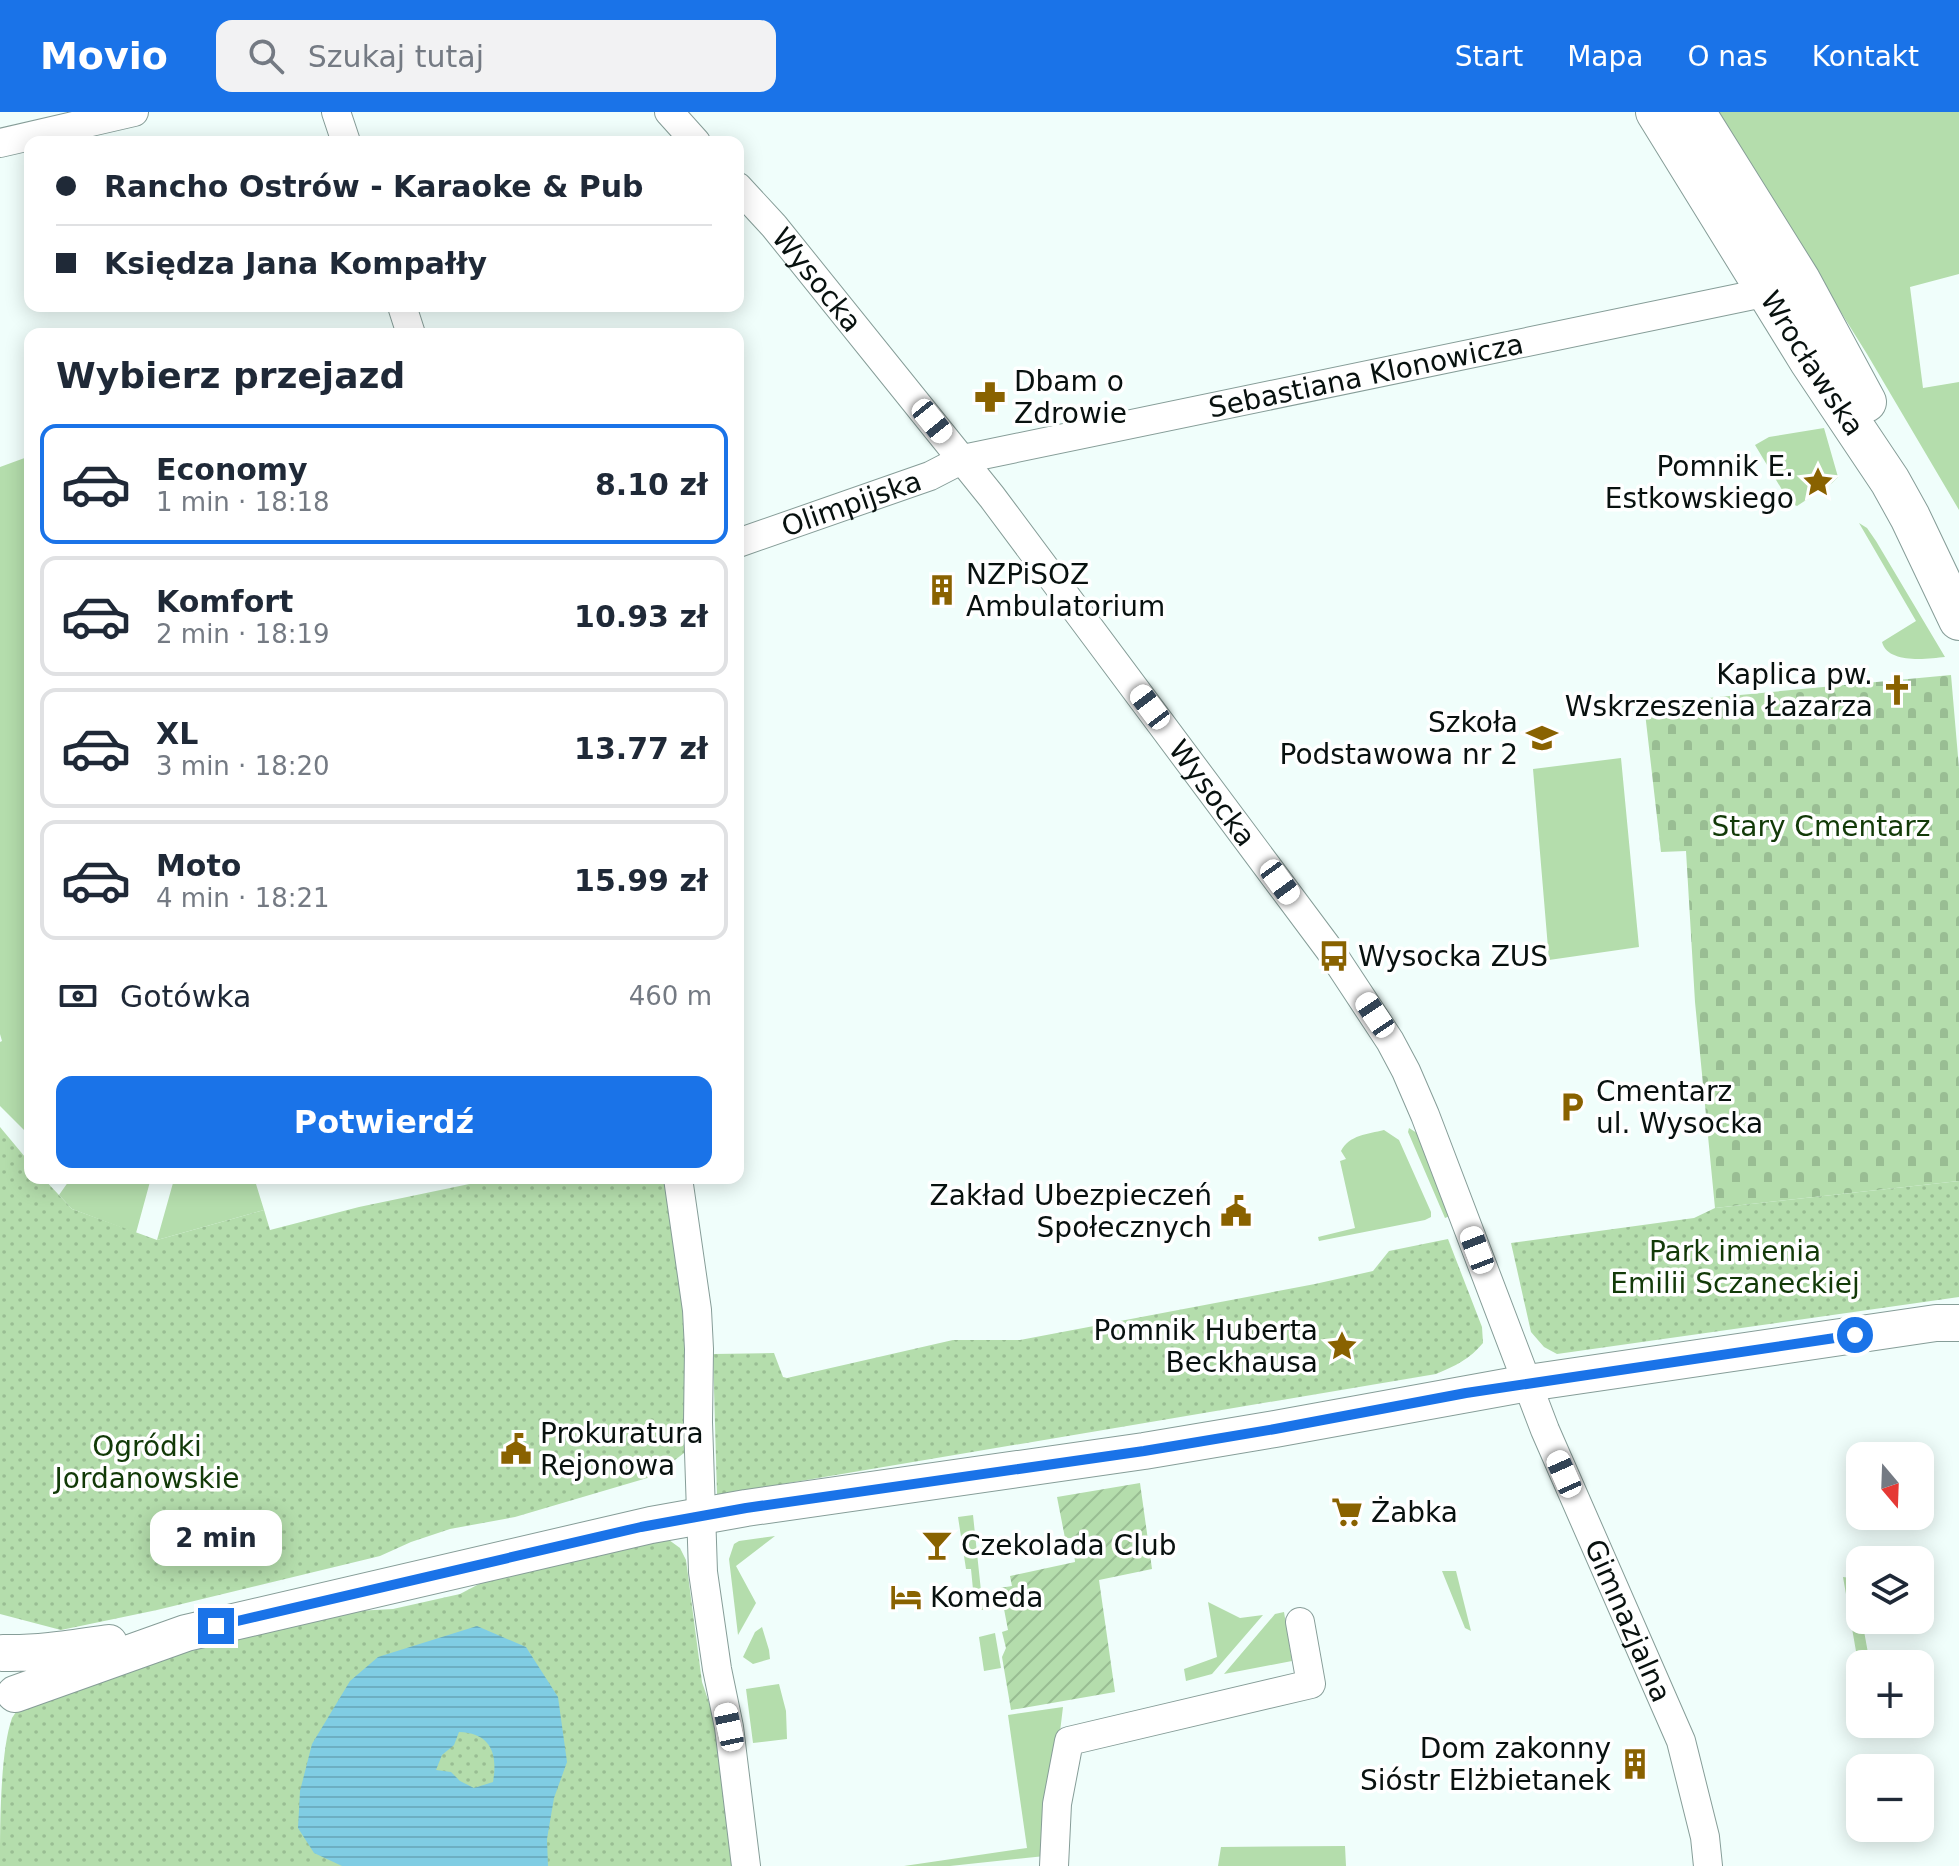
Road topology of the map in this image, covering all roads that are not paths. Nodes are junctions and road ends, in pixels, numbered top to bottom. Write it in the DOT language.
graph roads {
  1 [pos="134,112"];
  2 [pos="336,112"];
  3 [pos="669,112"];
  4 [pos="1656,112"];
  5 [pos="1695,112"];
  6 [pos="30,136"];
  7 [pos="344,136"];
  8 [pos="691,136"];
  9 [pos="24,137"];
  10 [pos="0,143"];
  11 [pos="744,194"];
  12 [pos="1768,292"];
  13 [pos="963,459"];
  14 [pos="744,541"];
  15 [pos="1959,561"];
  16 [pos="1959,620"];
  17 [pos="679,1184"];
  18 [pos="1951,1320"];
  19 [pos="1528,1383"];
  20 [pos="702,1516"];
  21 [pos="1300,1622"];
  22 [pos="186,1633"];
  23 [pos="1,1651"];
  24 [pos="7,1702"];
  25 [pos="746,1866"];
  26 [pos="1054,1866"];
  27 [pos="1708,1866"];
  1 -- 6 [label="street"];
  2 -- 7 [label="street"];
  3 -- 8 [label="street"];
  4 -- 12 [label="main road, Wrocławska"];
  5 -- 15 [label="main road, Wrocławska"];
  9 -- 10 [label="street"];
  11 -- 13 [label="street, Wysocka"];
  12 -- 13 [label="street, Sebastiana Klonowicza"];
  12 -- 16 [label="main road, Wrocławska"];
  13 -- 14 [label="street, Olimpijska"];
  13 -- 19 [label="street, Wysocka"];
  17 -- 20 [label="street"];
  18 -- 19 [label="street"];
  19 -- 20 [label="street"];
  19 -- 27 [label="street, Gimnazjalna"];
  20 -- 22 [label="street"];
  20 -- 25 [label="street"];
  21 -- 26 [label="street"];
  22 -- 23 [label="street"];
  22 -- 24 [label="street"];
  23 -- 24 [label="street"];
}
